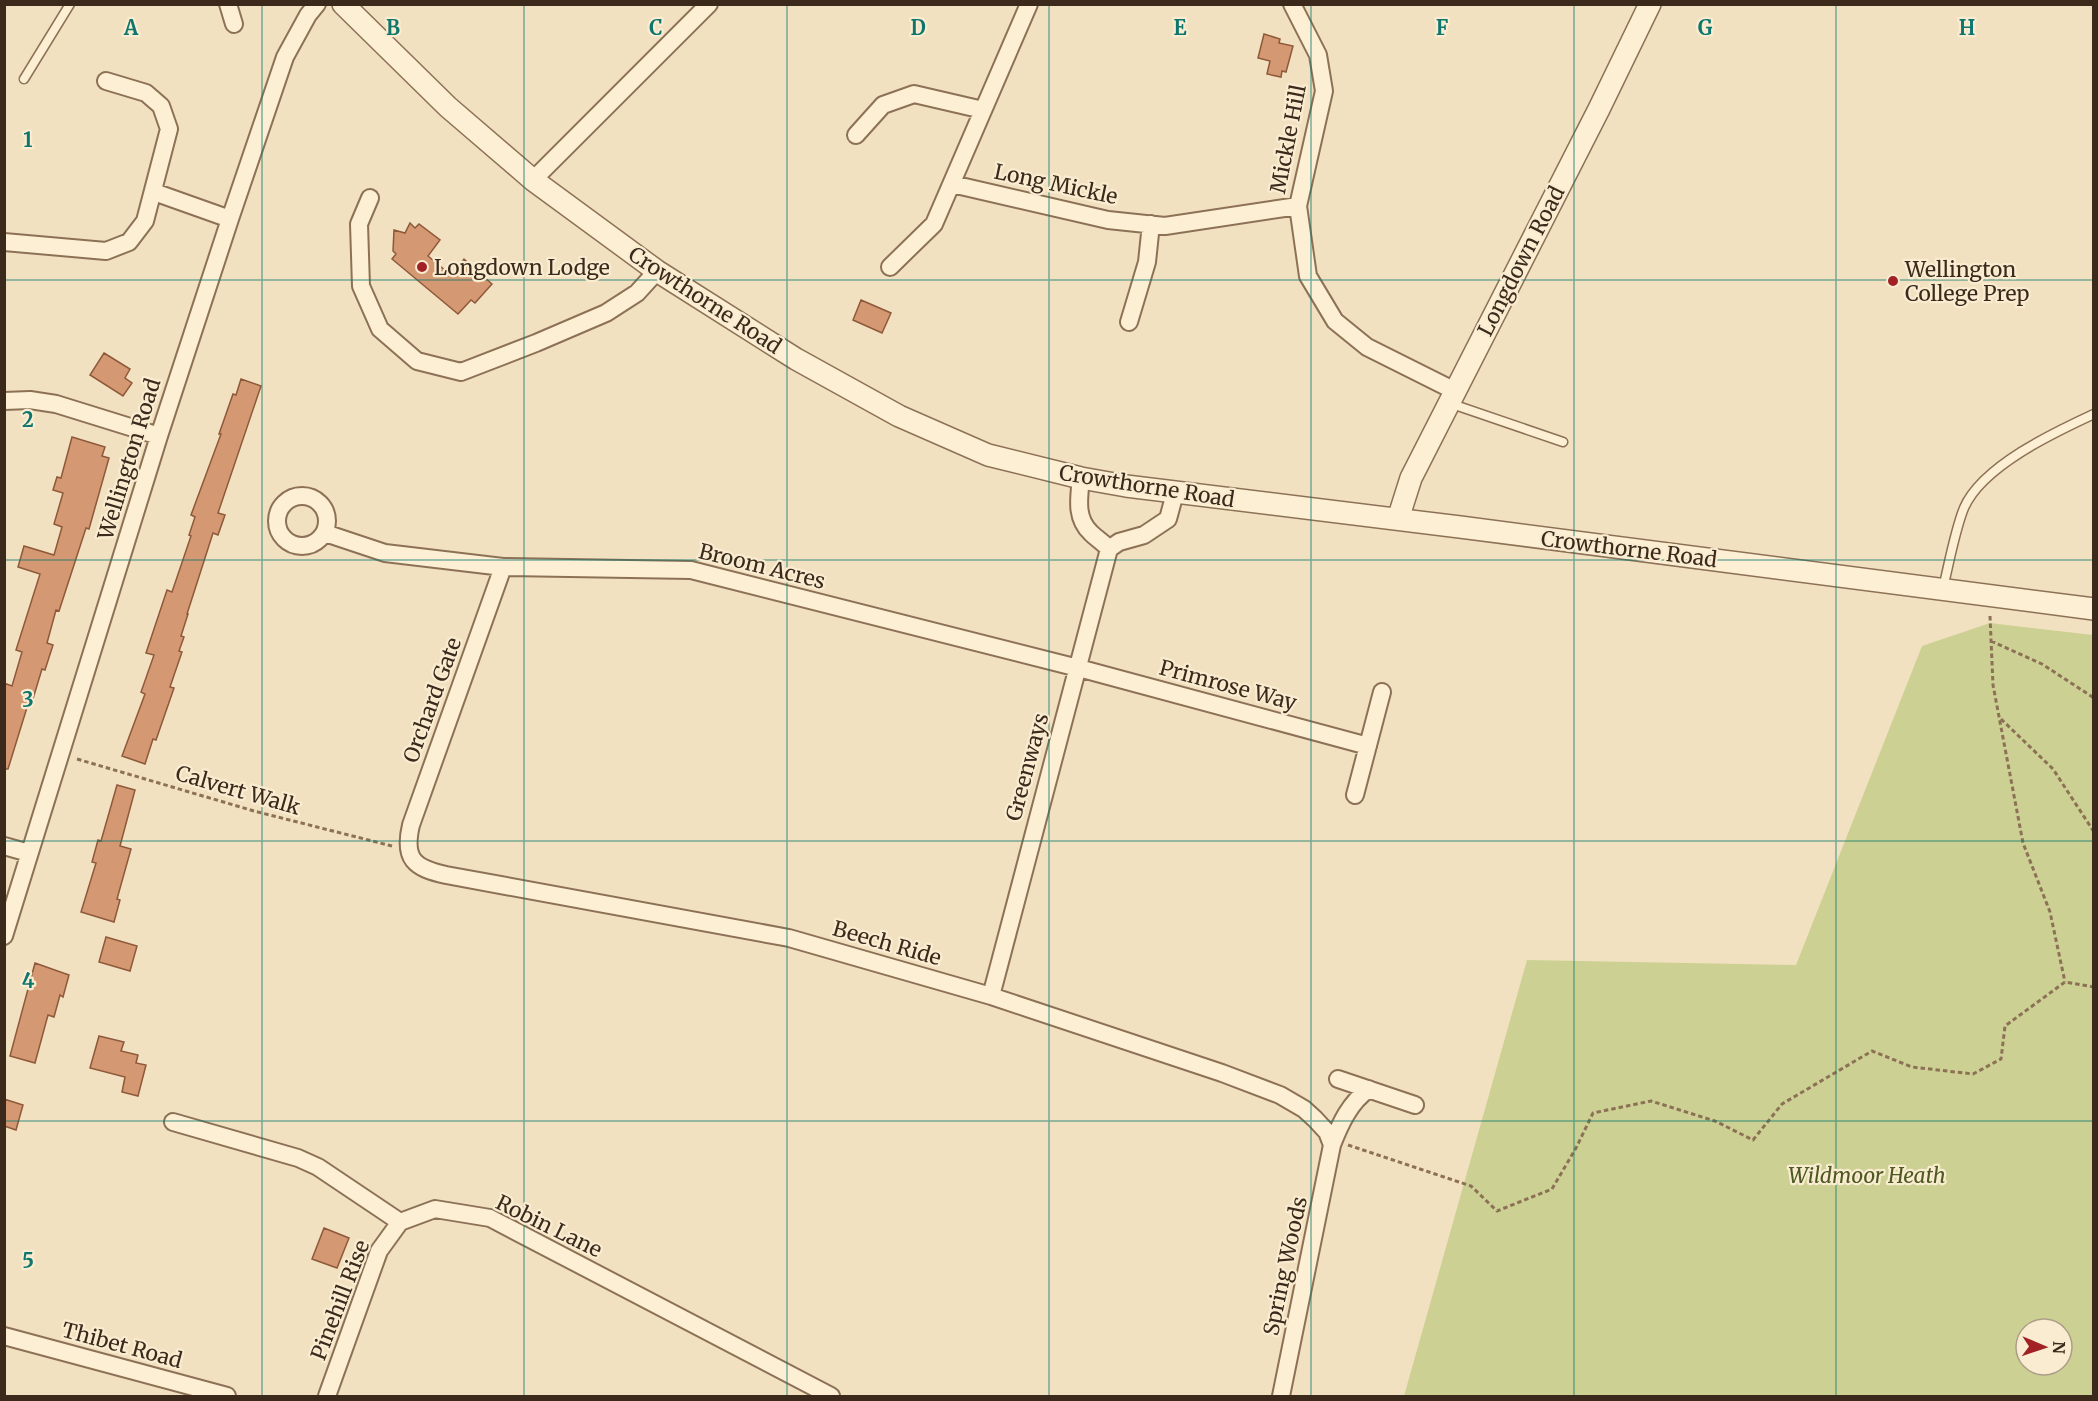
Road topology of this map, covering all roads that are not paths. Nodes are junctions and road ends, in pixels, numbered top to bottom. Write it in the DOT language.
graph roads {
  1 [pos="70,4"];
  2 [pos="228,4"];
  3 [pos="317,4"];
  4 [pos="344,4"];
  5 [pos="709,4"];
  6 [pos="1029,4"];
  7 [pos="1292,4"];
  8 [pos="1650,4"];
  9 [pos="234,24"];
  10 [pos="24,79"];
  11 [pos="106,81"];
  12 [pos="983,110"];
  13 [pos="856,135"];
  14 [pos="532,180"];
  15 [pos="952,183"];
  16 [pos="154,192"];
  17 [pos="370,198"];
  18 [pos="1298,206"];
  19 [pos="230,219"];
  20 [pos="1151,224"];
  21 [pos="4,242"];
  22 [pos="890,267"];
  23 [pos="657,271"];
  24 [pos="1129,322"];
  25 [pos="1452,397"];
  26 [pos="4,401"];
  27 [pos="2094,414"];
  28 [pos="159,436"];
  29 [pos="1563,442"];
  30 [pos="1081,478"];
  31 [pos="1175,493"];
  32 [pos="1398,519"];
  33 [pos="325,532"];
  34 [pos="1108,549"];
  35 [pos="503,567"];
  36 [pos="1943,589"];
  37 [pos="2094,609"];
  38 [pos="1076,668"];
  39 [pos="1382,692"];
  40 [pos="1368,746"];
  41 [pos="1355,795"];
  42 [pos="4,846"];
  43 [pos="408,849"];
  44 [pos="29,853"];
  45 [pos="4,936"];
  46 [pos="991,996"];
  47 [pos="1338,1079"];
  48 [pos="1369,1089"];
  49 [pos="1415,1105"];
  50 [pos="1344,1116"];
  51 [pos="1315,1119"];
  52 [pos="173,1122"];
  53 [pos="1332,1145"];
  54 [pos="400,1222"];
  55 [pos="4,1336"];
  56 [pos="227,1396"];
  57 [pos="327,1396"];
  58 [pos="831,1396"];
  59 [pos="1281,1396"];
  1 -- 10 [label="lane"];
  2 -- 9 [label="street"];
  3 -- 19 [label="street, Wellington Road"];
  4 -- 14 [label="street, Crowthorne Road"];
  5 -- 14 [label="street"];
  6 -- 12 [label="street"];
  7 -- 18 [label="street, Mickle Hill"];
  8 -- 25 [label="street, Longdown Road"];
  11 -- 16 [label="street"];
  12 -- 13 [label="street"];
  12 -- 15 [label="street"];
  14 -- 23 [label="street, Crowthorne Road"];
  15 -- 20 [label="street, Long Mickle"];
  15 -- 22 [label="street"];
  16 -- 19 [label="street"];
  16 -- 21 [label="street"];
  17 -- 23 [label="street"];
  18 -- 20 [label="street, Long Mickle"];
  18 -- 25 [label="street, Mickle Hill"];
  19 -- 28 [label="street, Wellington Road"];
  20 -- 24 [label="street"];
  23 -- 30 [label="street, Crowthorne Road"];
  25 -- 29 [label="lane"];
  25 -- 32 [label="street, Longdown Road"];
  26 -- 28 [label="street"];
  27 -- 36 [label="lane"];
  28 -- 44 [label="street, Wellington Road"];
  30 -- 31 [label="street, Crowthorne Road"];
  30 -- 34 [label="street"];
  31 -- 32 [label="street, Crowthorne Road"];
  31 -- 34 [label="street"];
  32 -- 36 [label="street, Crowthorne Road"];
  33 -- 35 [label="street, Broom Acres"];
  34 -- 38 [label="street, Greenways"];
  35 -- 38 [label="street, Broom Acres"];
  35 -- 43 [label="street, Orchard Gate"];
  36 -- 37 [label="street, Crowthorne Road"];
  38 -- 40 [label="street, Primrose Way"];
  38 -- 46 [label="street, Greenways"];
  39 -- 40 [label="street"];
  40 -- 41 [label="street"];
  42 -- 44 [label="street"];
  43 -- 46 [label="street, Beech Ride"];
  44 -- 45 [label="street, Wellington Road"];
  46 -- 51 [label="street, Beech Ride"];
  47 -- 48 [label="street"];
  48 -- 49 [label="street"];
  48 -- 50 [label="street, Spring Woods"];
  50 -- 51 [label="street"];
  50 -- 53 [label="street, Spring Woods"];
  51 -- 53 [label="street, Beech Ride"];
  52 -- 54 [label="street"];
  53 -- 59 [label="street, Spring Woods"];
  54 -- 57 [label="street, Pinehill Rise"];
  54 -- 58 [label="street, Robin Lane"];
  55 -- 56 [label="street, Thibet Road"];
}
